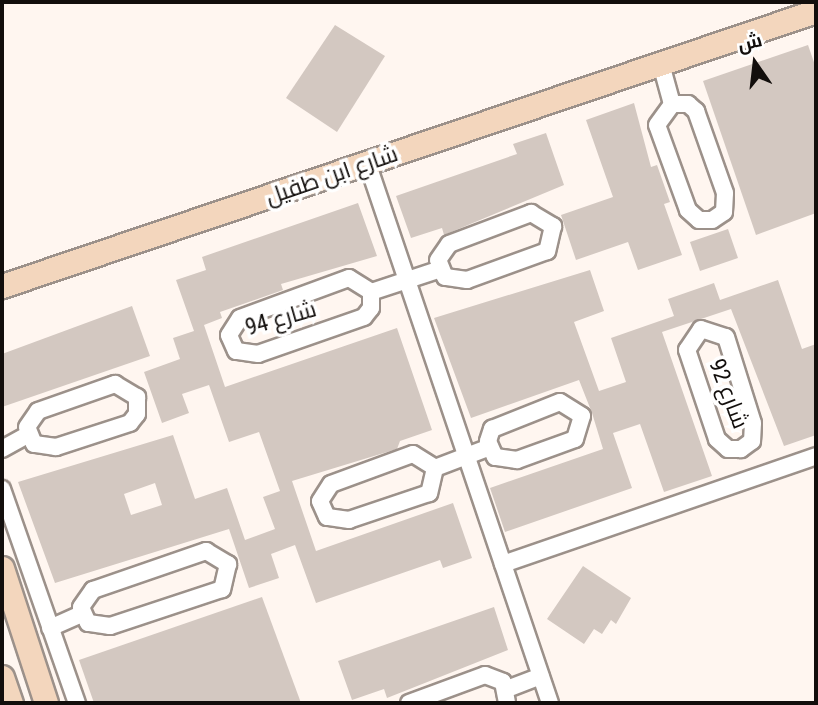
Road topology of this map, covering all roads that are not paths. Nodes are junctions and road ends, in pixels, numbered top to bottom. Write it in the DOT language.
graph roads {
  1 [pos="816,11"];
  2 [pos="661,64"];
  3 [pos="672,104"];
  4 [pos="368,165"];
  5 [pos="441,269"];
  6 [pos="407,280"];
  7 [pos="2,286"];
  8 [pos="371,292"];
  9 [pos="29,434"];
  10 [pos="490,447"];
  11 [pos="2,449"];
  12 [pos="741,449"];
  13 [pos="467,456"];
  14 [pos="816,456"];
  15 [pos="435,468"];
  16 [pos="753,477"];
  17 [pos="2,489"];
  18 [pos="503,564"];
  19 [pos="3,574"];
  20 [pos="83,613"];
  21 [pos="50,628"];
  22 [pos="541,676"];
  23 [pos="2,677"];
  24 [pos="74,696"];
  25 [pos="507,696"];
  26 [pos="45,700"];
  27 [pos="11,703"];
  28 [pos="409,703"];
  29 [pos="550,703"];
  1 -- 2 [label="street, شارع ابن طفيل"];
  2 -- 3 [label="street"];
  2 -- 4 [label="street, شارع ابن طفيل"];
  3 -- 3 [label="street"];
  4 -- 6 [label="street"];
  4 -- 7 [label="street, شارع ابن طفيل"];
  5 -- 5 [label="street"];
  5 -- 6 [label="street"];
  6 -- 8 [label="street"];
  6 -- 13 [label="street"];
  8 -- 8 [label="street, شارع 94"];
  9 -- 9 [label="street"];
  9 -- 11 [label="street"];
  10 -- 10 [label="street"];
  10 -- 13 [label="street"];
  12 -- 12 [label="street, شارع 92"];
  12 -- 16 [label="street, شارع 92"];
  13 -- 15 [label="street"];
  13 -- 18 [label="street"];
  14 -- 16 [label="street"];
  15 -- 15 [label="street"];
  16 -- 18 [label="street"];
  17 -- 21 [label="street"];
  18 -- 22 [label="street"];
  19 -- 26 [label="street"];
  20 -- 20 [label="street"];
  20 -- 21 [label="street"];
  21 -- 24 [label="street"];
  22 -- 25 [label="street"];
  22 -- 29 [label="street"];
  23 -- 27 [label="street"];
  24 -- 26 [label="street"];
  25 -- 28 [label="street"];
}
